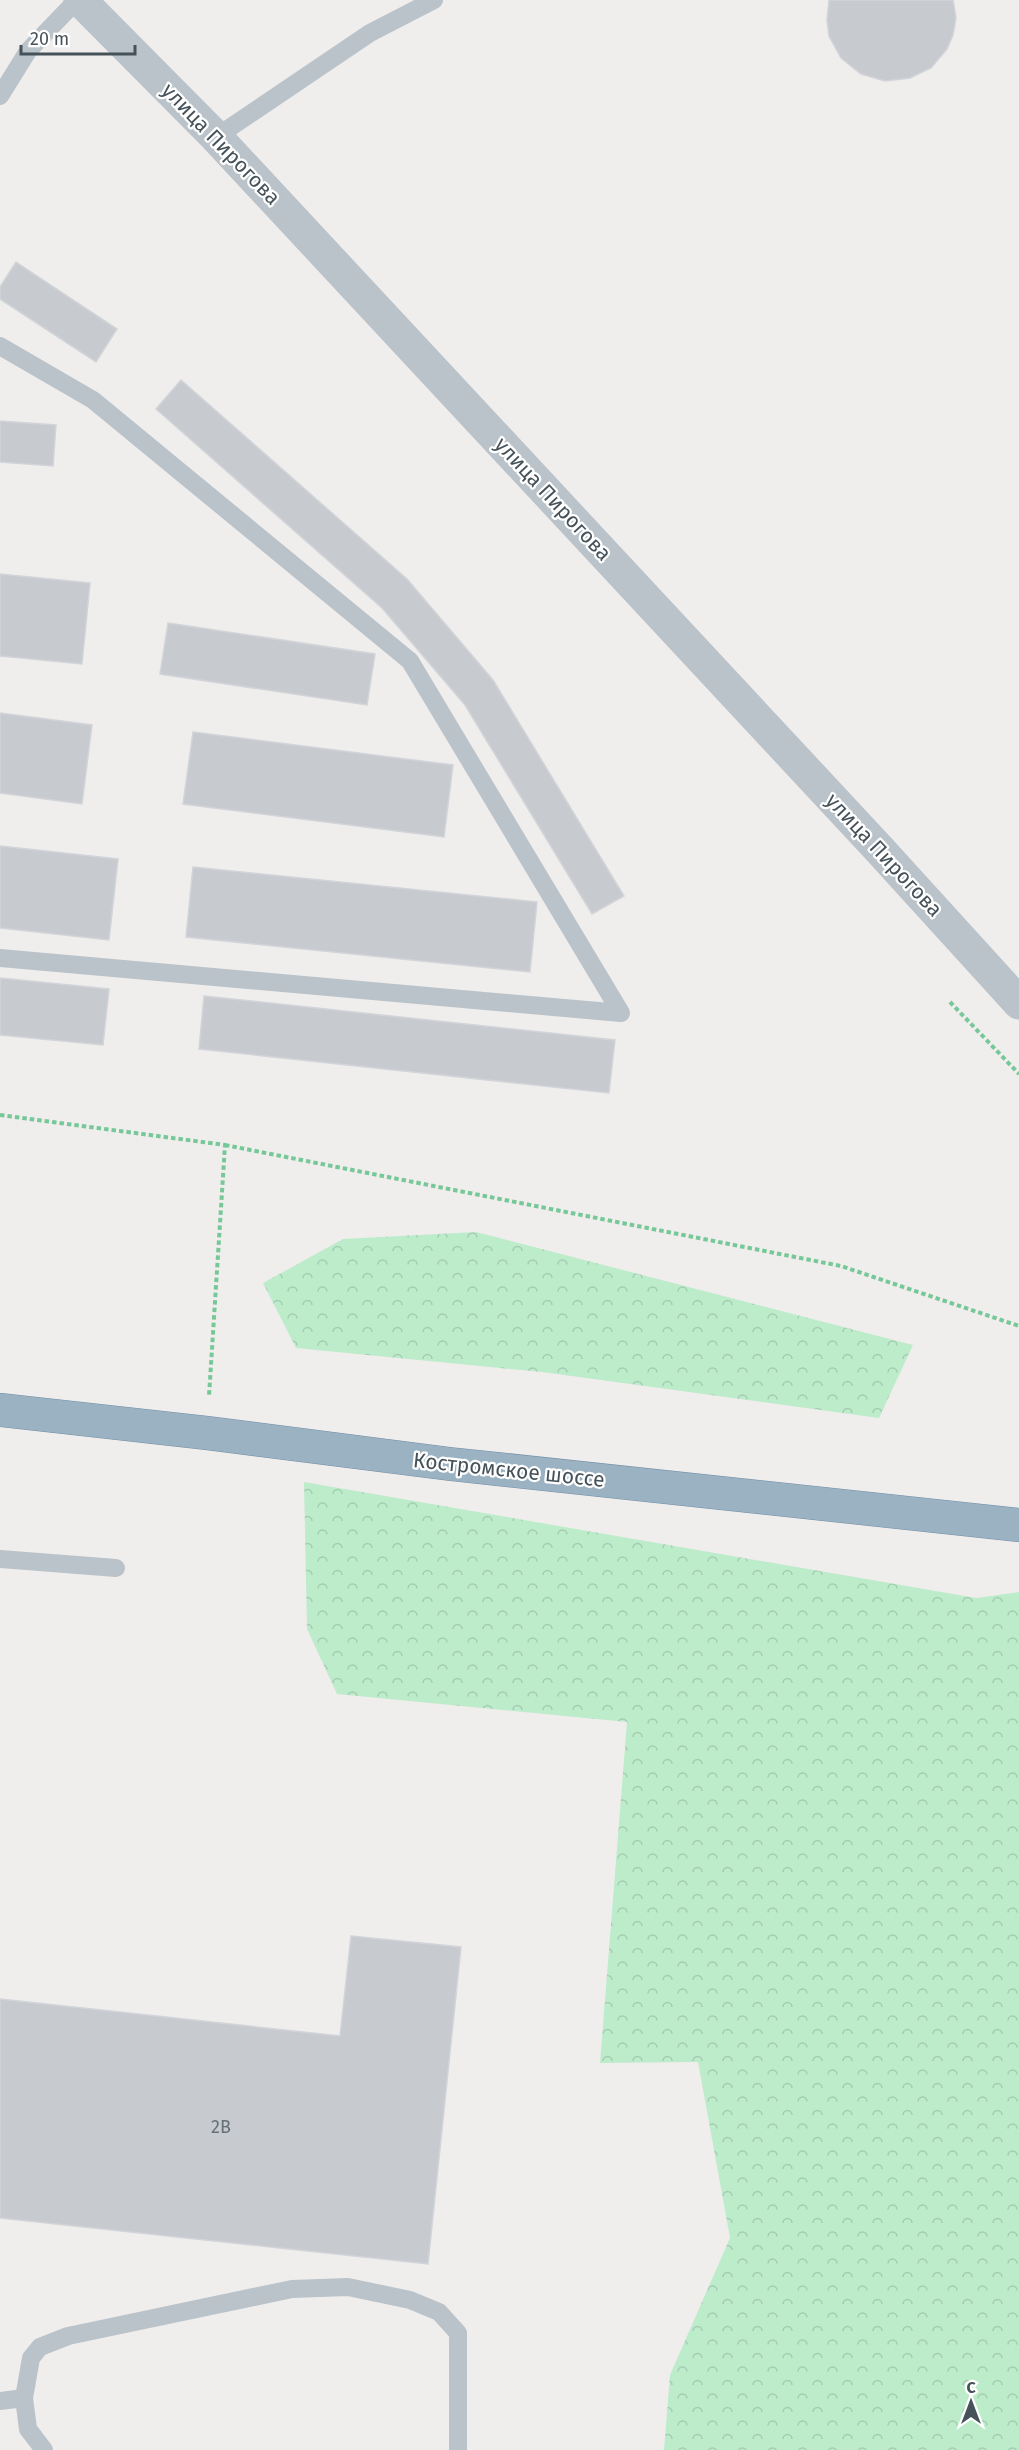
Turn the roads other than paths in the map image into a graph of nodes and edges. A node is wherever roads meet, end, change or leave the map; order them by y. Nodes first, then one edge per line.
1 (79, 0) edge
2 (434, 0) edge
3 (0, 96) edge
4 (216, 136) junction
5 (0, 346) edge
6 (0, 958) edge
7 (1019, 1003) edge
8 (0, 1410) edge
9 (1019, 1525) edge
10 (0, 1559) edge
11 (116, 1568) dead end
12 (24, 2398) junction
13 (0, 2401) edge
14 (44, 2450) edge
15 (458, 2450) edge

1 - 3 lane
1 - 4 street, улица Пирогова
2 - 4 lane
4 - 7 street, улица Пирогова
5 - 6 lane
8 - 9 highway, Костромское шоссе
10 - 11 lane
12 - 13 lane
12 - 14 lane
12 - 15 lane

